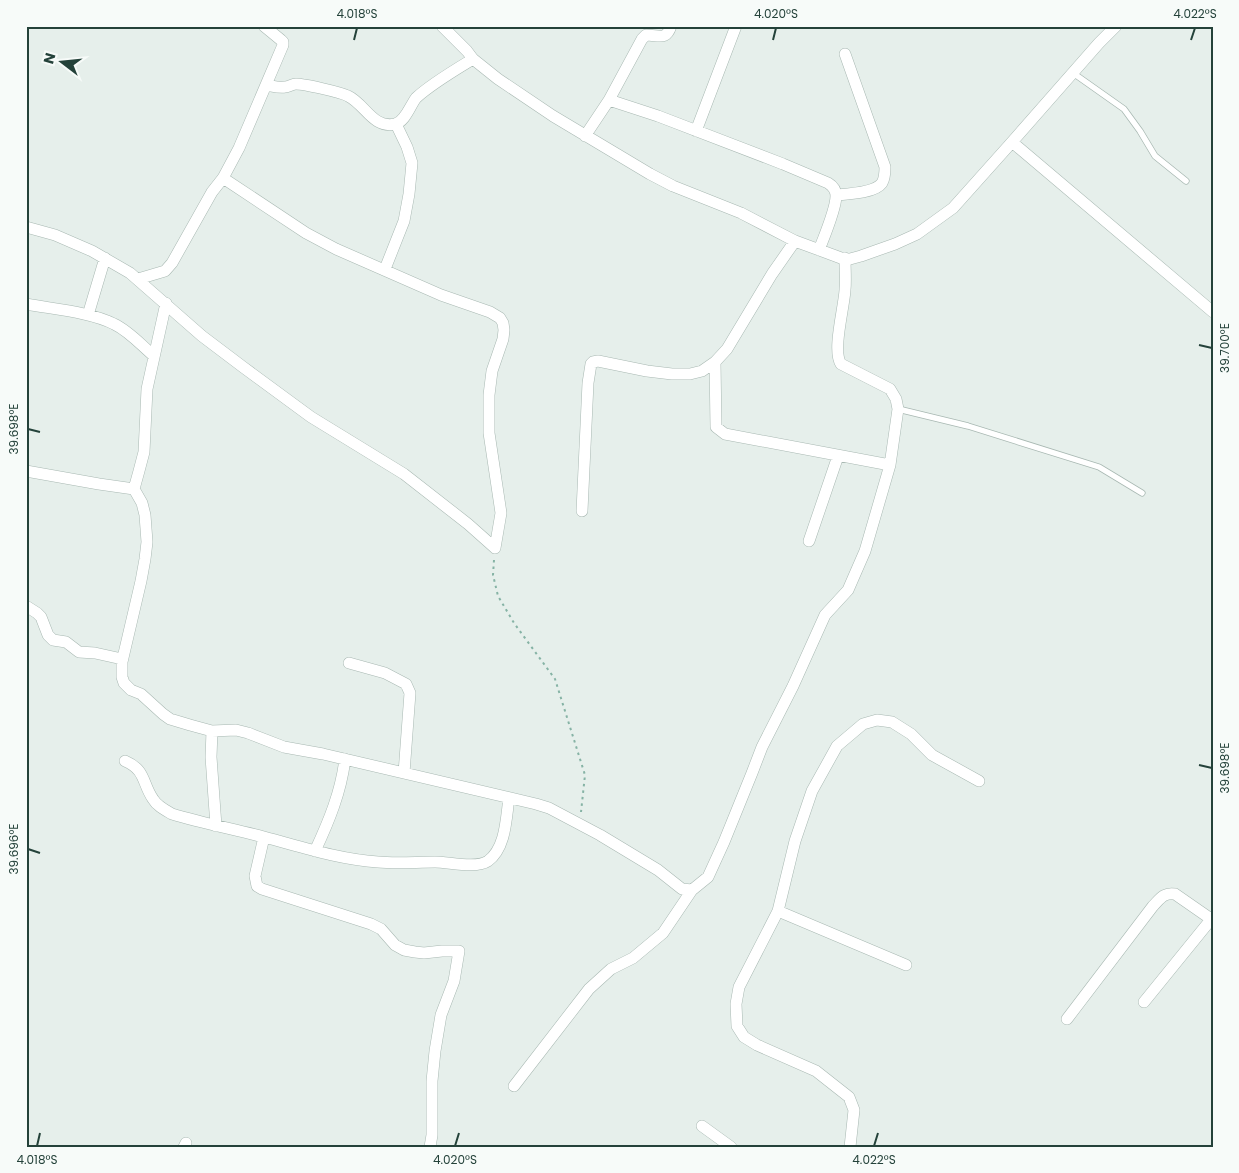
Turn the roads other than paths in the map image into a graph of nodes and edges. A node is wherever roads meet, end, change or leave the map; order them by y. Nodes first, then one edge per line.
1 (264, 26) edge
2 (442, 26) edge
3 (671, 26) edge
4 (736, 26) edge
5 (1116, 26) edge
6 (845, 54) dead end
7 (473, 60) junction
8 (1073, 73) junction
9 (266, 85) junction
10 (609, 100) junction
11 (396, 124) junction
12 (696, 131) junction
13 (585, 136) junction
14 (1012, 142) junction
15 (223, 178) junction
16 (1186, 181) dead end
17 (836, 195) junction
18 (26, 227) edge
19 (795, 242) junction
20 (819, 250) junction
21 (105, 258) junction
22 (845, 258) junction
23 (385, 270) junction
24 (138, 279) junction
25 (26, 304) edge
26 (166, 304) junction
27 (1213, 312) edge
28 (88, 315) junction
29 (154, 356) junction
30 (715, 362) junction
31 (898, 410) junction
32 (838, 456) junction
33 (890, 465) junction
34 (26, 472) edge
35 (134, 489) junction
36 (1142, 493) dead end
37 (582, 512) dead end
38 (809, 541) dead end
39 (26, 606) edge
40 (122, 659) junction
41 (349, 663) dead end
42 (212, 731) junction
43 (345, 759) junction
44 (125, 761) dead end
45 (404, 773) junction
46 (979, 781) dead end
47 (509, 798) junction
48 (216, 826) junction
49 (264, 837) junction
50 (315, 851) junction
51 (692, 890) junction
52 (778, 911) junction
53 (1212, 918) edge
54 (906, 965) dead end
55 (1144, 1002) dead end
56 (1067, 1019) dead end
57 (514, 1086) dead end
58 (702, 1126) dead end
59 (430, 1147) edge
60 (731, 1147) edge
61 (850, 1147) edge

1 - 9 street
2 - 7 street
3 - 10 street
4 - 12 street
5 - 8 street
6 - 17 street
7 - 11 street
7 - 13 street
8 - 14 street
8 - 16 lane
9 - 11 street
9 - 15 street
10 - 12 street
10 - 13 street
11 - 23 street
12 - 17 street
13 - 19 street
14 - 22 street
14 - 27 street
15 - 23 street
15 - 24 street
17 - 20 street
18 - 21 street
19 - 20 street
19 - 30 street
20 - 22 street
21 - 24 street
21 - 28 street
22 - 31 street
23 - 26 street
24 - 26 street
25 - 28 street
26 - 29 street
28 - 29 street
29 - 35 street
30 - 32 street
30 - 37 street
31 - 33 street
31 - 36 lane
32 - 33 street
32 - 38 street
33 - 51 street
34 - 35 street
35 - 40 street
39 - 40 street
40 - 42 street
41 - 45 street
42 - 43 street
42 - 48 street
43 - 45 street
43 - 50 street
44 - 48 street
45 - 47 street
46 - 52 street
47 - 50 street
47 - 51 street
48 - 49 street
49 - 50 street
49 - 59 street
51 - 57 street
52 - 54 street
52 - 61 street
53 - 55 street
53 - 56 street
58 - 60 street

